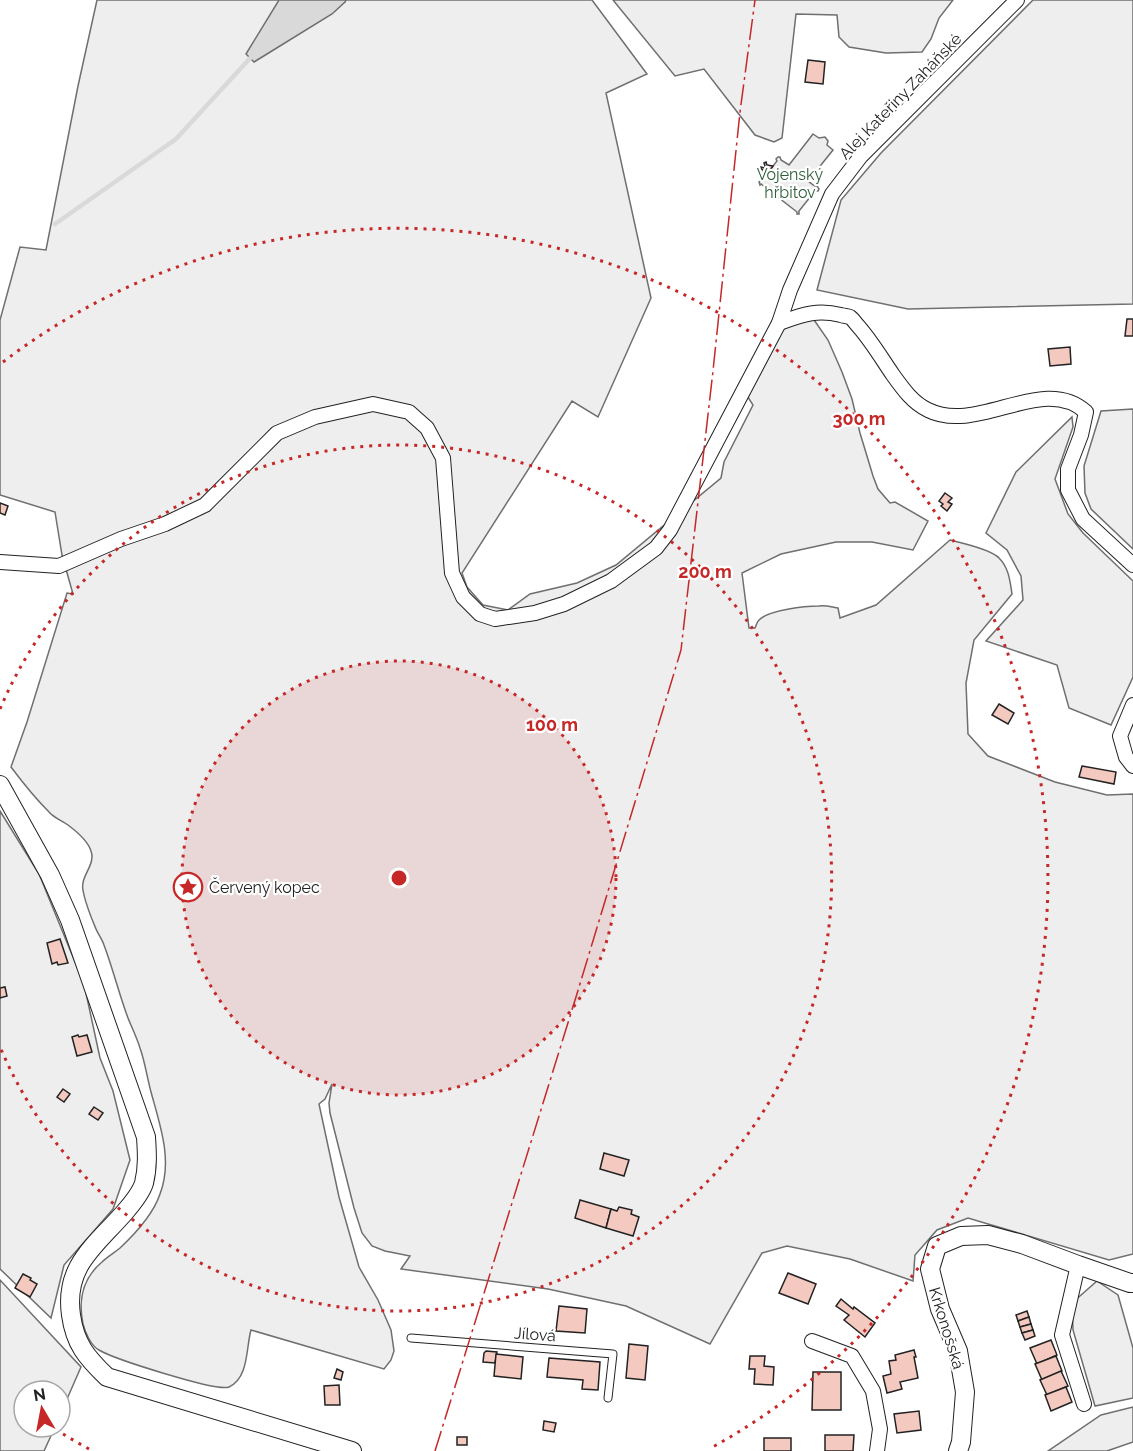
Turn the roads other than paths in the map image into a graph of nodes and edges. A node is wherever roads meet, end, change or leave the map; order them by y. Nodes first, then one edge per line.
1 (1017, 0) edge
2 (779, 323) junction
3 (0, 562) edge
4 (1133, 565) edge
5 (1133, 705) edge
6 (1133, 766) edge
7 (0, 785) edge
8 (1078, 1265) junction
9 (1133, 1283) edge
10 (411, 1338) dead end
11 (812, 1341) dead end
12 (608, 1398) dead end
13 (1084, 1404) dead end
14 (352, 1451) edge
15 (877, 1451) edge
16 (958, 1451) edge

1 - 2 street, Alej Kateřiny Zaháňské
2 - 3 street, Alej Kateřiny Zaháňské
2 - 4 street
5 - 6 street
7 - 14 street
8 - 9 street, Krkonošská
8 - 13 street
8 - 16 street, Krkonošská
10 - 12 lane, Jílová
11 - 15 street

